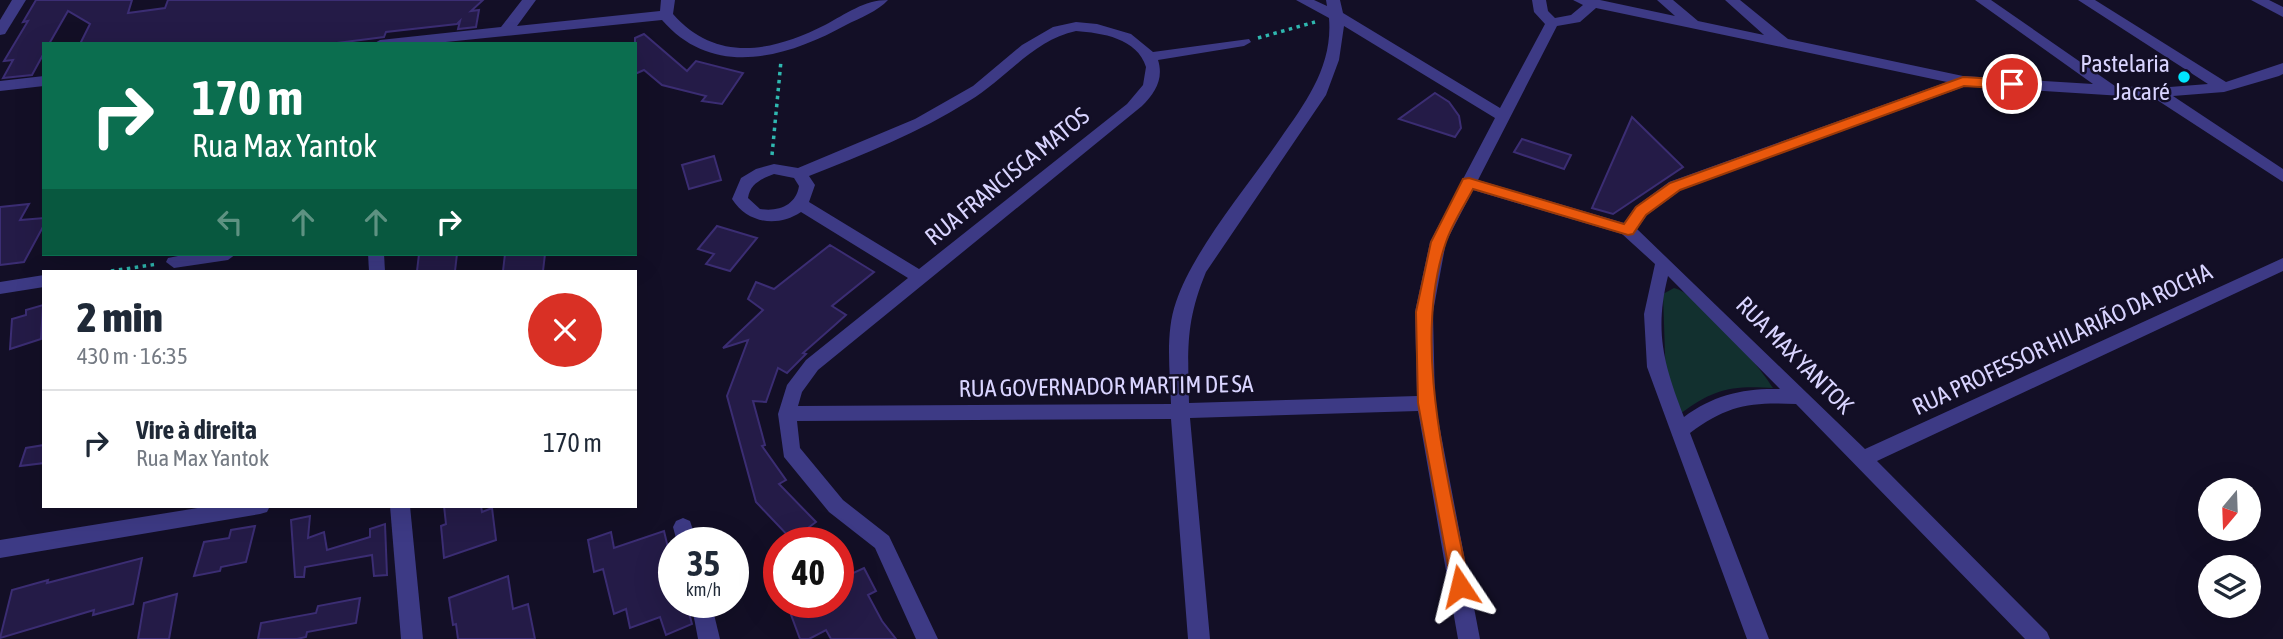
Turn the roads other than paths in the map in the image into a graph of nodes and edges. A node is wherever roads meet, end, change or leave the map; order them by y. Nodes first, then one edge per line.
1 (19, 0) edge
2 (529, 0) edge
3 (881, 0) edge
4 (1303, 0) edge
5 (1539, 0) edge
6 (1664, 0) edge
7 (1732, 0) edge
8 (1982, 0) edge
9 (2085, 0) edge
10 (2258, 0) edge
11 (1586, 2) edge
12 (667, 8) edge
13 (1335, 8) edge
14 (2283, 13) edge
15 (1552, 23) junction
16 (1695, 24) junction
17 (0, 31) edge
18 (506, 31) junction
19 (441, 40) edge
20 (1244, 41) road end
21 (410, 42) edge
22 (1787, 46) junction
23 (1151, 57) junction
24 (2283, 68) edge
25 (1963, 81) junction
26 (42, 82) edge
27 (0, 86) edge
28 (2224, 87) junction
29 (2111, 90) junction
30 (2157, 93) junction
31 (1504, 117) junction
32 (799, 174) junction
33 (2283, 177) edge
34 (1469, 183) junction
35 (800, 204) junction
36 (1628, 230) junction
37 (214, 256) edge
38 (174, 262) road end
39 (1664, 262) junction
40 (2283, 264) edge
41 (919, 277) junction
42 (42, 281) edge
43 (0, 288) edge
44 (1799, 397) junction
45 (1426, 403) junction
46 (1180, 411) junction
47 (787, 414) junction
48 (1680, 430) junction
49 (1863, 459) junction
50 (248, 508) edge
51 (400, 508) edge
52 (0, 549) edge
53 (704, 618) edge
54 (412, 639) edge
55 (709, 639) edge
56 (927, 639) edge
57 (1199, 639) edge
58 (1469, 639) edge
59 (1758, 639) edge
60 (2039, 639) edge

1 - 17 street
2 - 18 street
3 - 12 street
4 - 13 street
5 - 15 street
6 - 16 street
7 - 22 street
8 - 29 street
9 - 28 street
10 - 14 street
11 - 15 street
11 - 16 street
12 - 18 street
13 - 31 street
13 - 46 street
15 - 31 street
16 - 22 street
18 - 19 street
19 - 21 street
20 - 23 street
22 - 25 street
23 - 32 street
23 - 41 street, RUA FRANCISCA MATOS
24 - 28 street
25 - 29 street
25 - 36 street
26 - 27 street
28 - 30 street
29 - 30 street
30 - 33 street
31 - 34 street
32 - 35 street
32 - 35 street
34 - 36 street, RUA MAX YANTOK
34 - 45 street
35 - 41 street
36 - 39 street, RUA MAX YANTOK
37 - 38 street
39 - 44 street, RUA MAX YANTOK
39 - 48 street
40 - 49 street, RUA PROFESSOR HILARIÃO DA ROCHA
41 - 47 street, RUA FRANCISCA MATOS
42 - 43 street
44 - 48 street
44 - 49 street, RUA MAX YANTOK
45 - 46 street, RUA GOVERNADOR MARTIM DE SA
45 - 58 street
46 - 47 street, RUA GOVERNADOR MARTIM DE SA
46 - 57 street
47 - 56 street, RUA FRANCISCA MATOS
48 - 59 street
49 - 60 street, RUA MAX YANTOK
50 - 52 street
51 - 54 street
53 - 55 street

